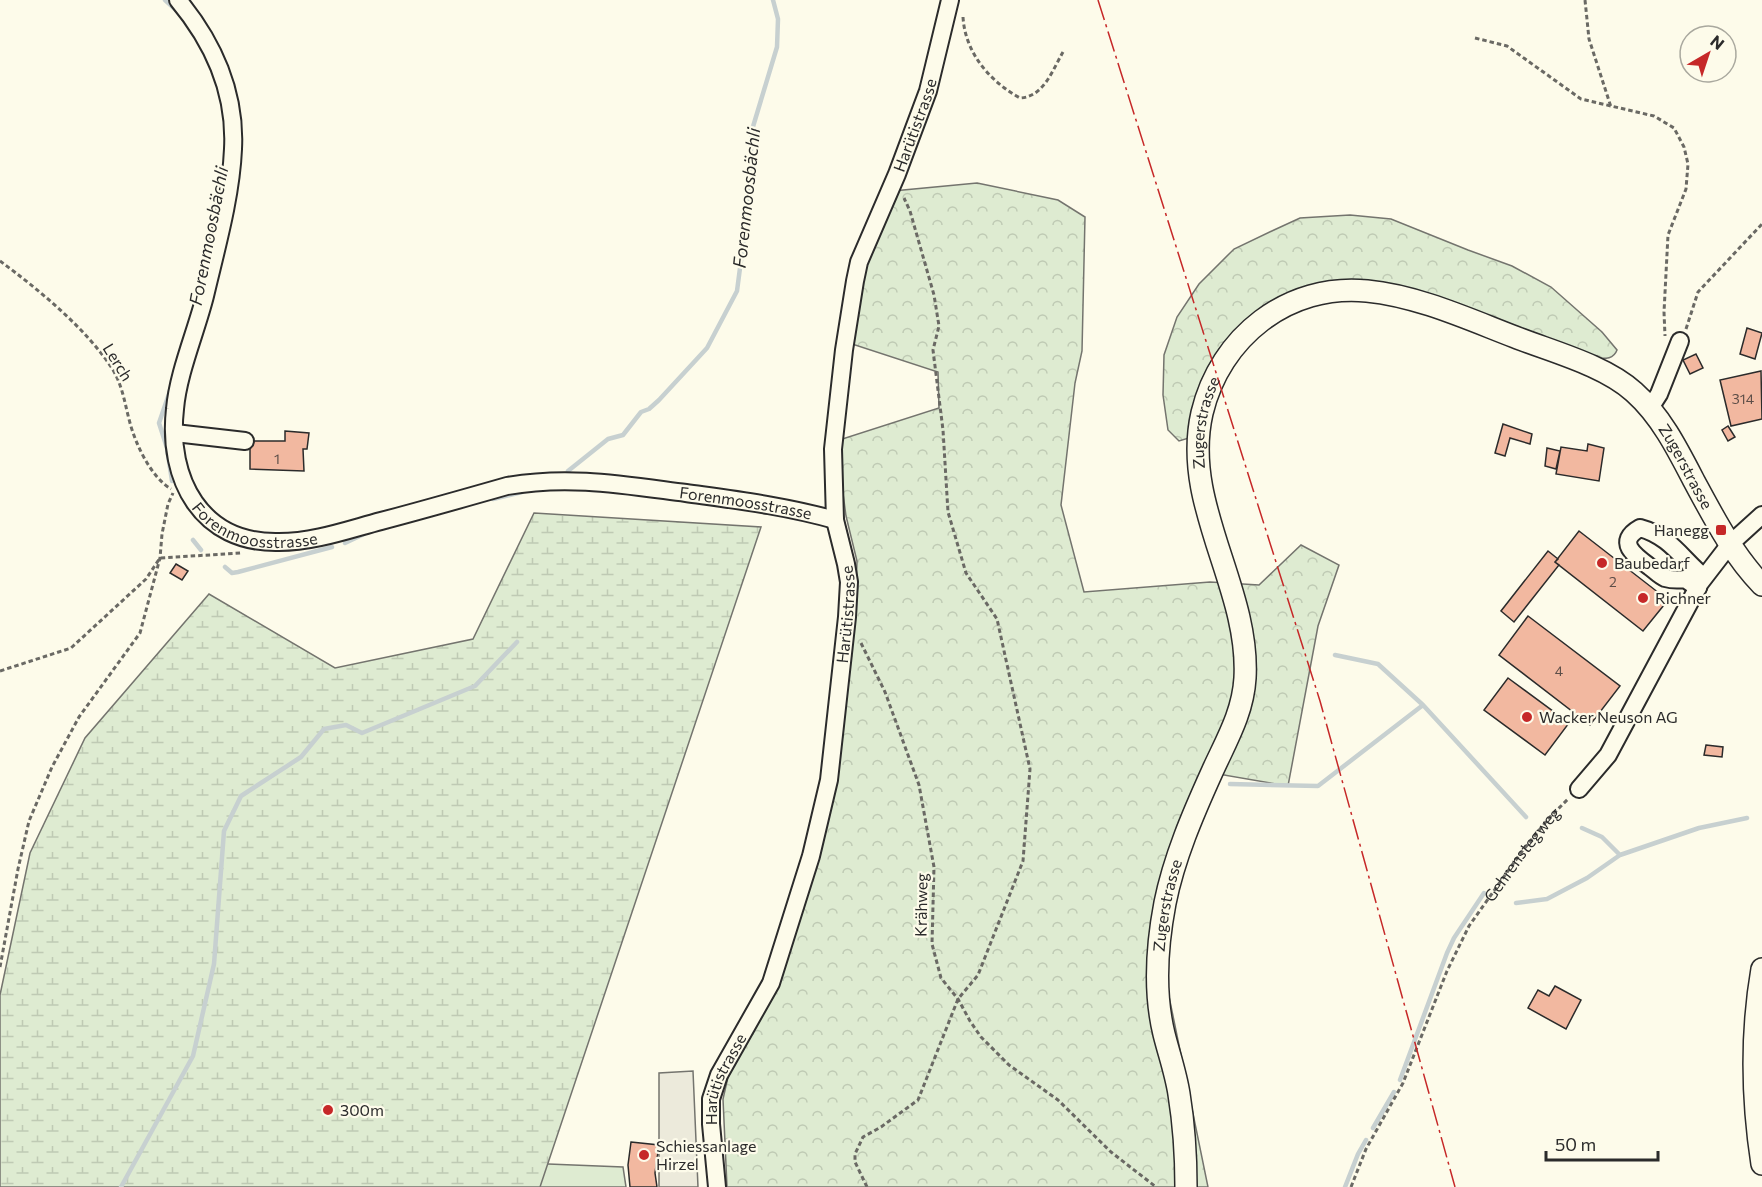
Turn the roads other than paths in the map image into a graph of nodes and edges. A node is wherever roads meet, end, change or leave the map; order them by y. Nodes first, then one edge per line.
1 (178, 0) edge
2 (950, 0) edge
3 (1676, 349) road end
4 (1650, 408) junction
5 (175, 432) junction
6 (245, 441) dead end
7 (1762, 515) edge
8 (835, 520) junction
9 (1730, 544) junction
10 (1762, 585) edge
11 (1579, 789) road end
12 (1762, 969) edge
13 (1758, 1072) edge
14 (1762, 1164) edge
15 (717, 1187) edge
16 (1186, 1187) edge

1 - 5 street, Forenmoosstrasse
2 - 8 street, Harütistrasse
3 - 4 street
4 - 9 main road, Zugerstrasse
4 - 16 main road, Zugerstrasse
5 - 6 street
5 - 8 street, Forenmoosstrasse
7 - 9 street
8 - 15 street, Harütistrasse
9 - 10 main road, Zugerstrasse
9 - 11 street
12 - 13 main road
13 - 14 main road

